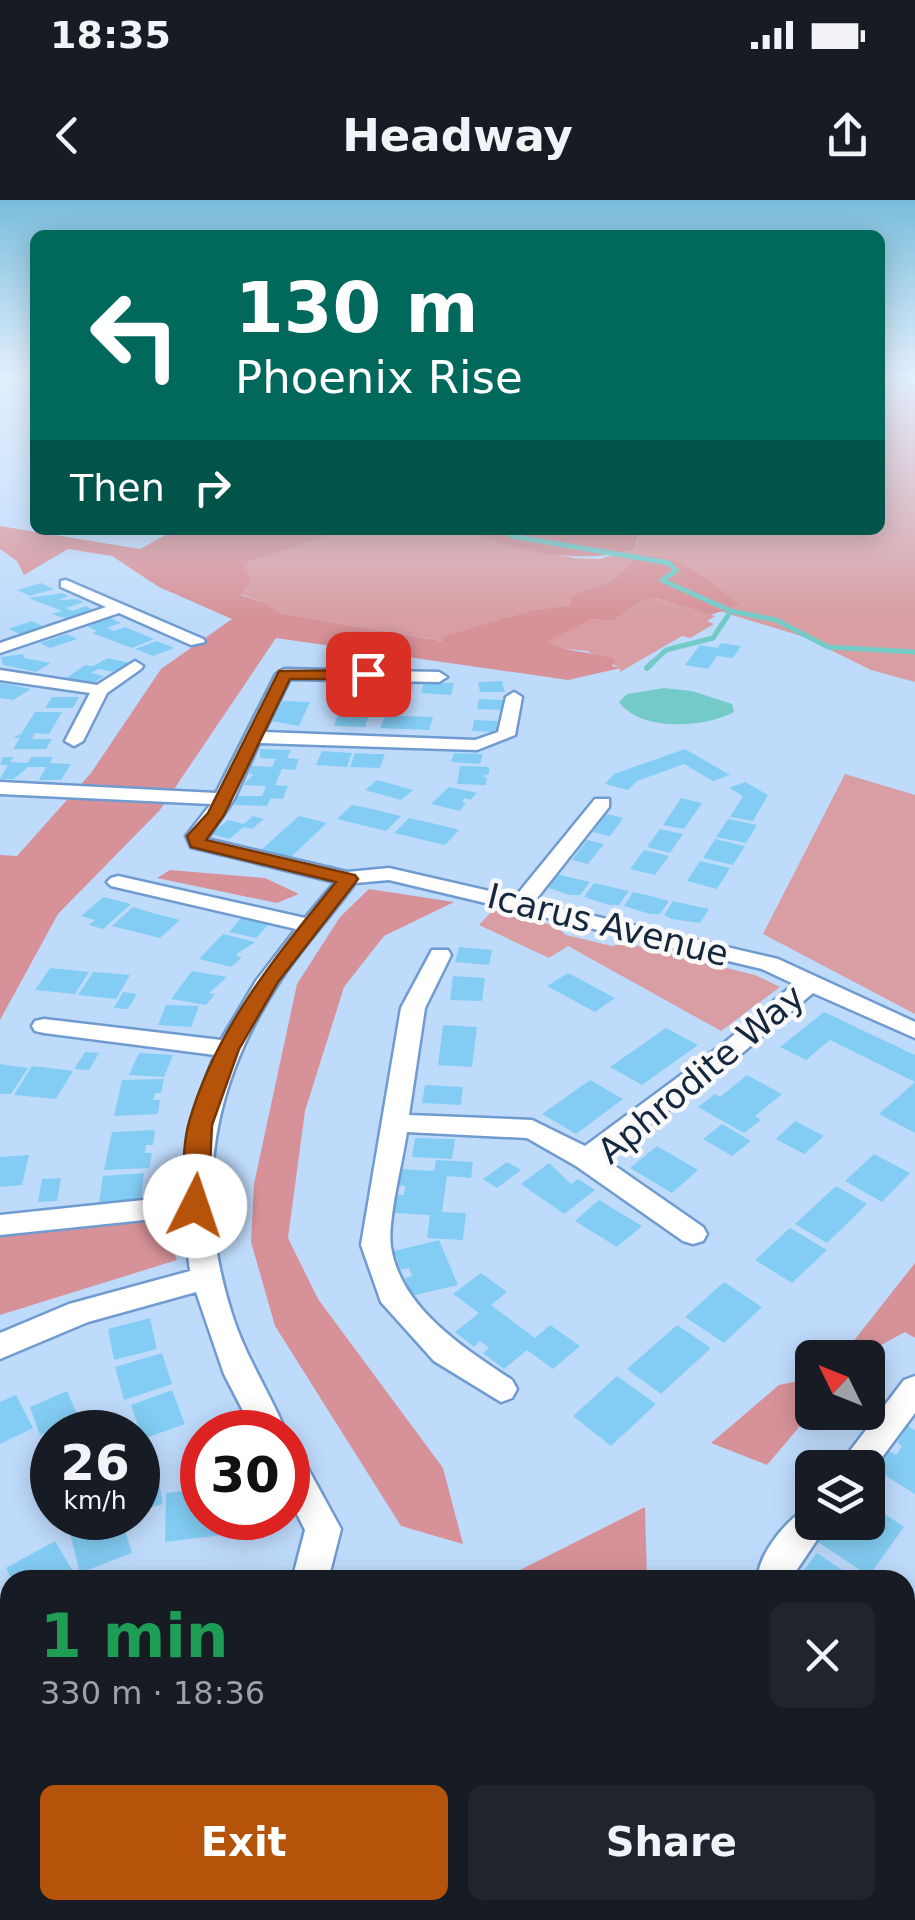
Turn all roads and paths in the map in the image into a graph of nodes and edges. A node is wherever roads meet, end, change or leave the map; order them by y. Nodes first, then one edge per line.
1 (66, 584) dead end
2 (116, 609) junction
3 (197, 642) dead end
4 (0, 648) edge
5 (135, 666) dead end
6 (0, 674) edge
7 (439, 677) dead end
8 (100, 690) junction
9 (514, 697) dead end
10 (254, 737) junction
11 (74, 741) dead end
12 (0, 788) edge
13 (224, 799) junction
14 (602, 802) dead end
15 (348, 879) junction
16 (118, 882) dead end
17 (521, 904) junction
18 (313, 926) junction
19 (440, 956) dead end
20 (812, 982) junction
21 (44, 1026) dead end
22 (915, 1030) edge
23 (228, 1049) junction
24 (397, 1124) junction
25 (586, 1160) junction
26 (195, 1206) junction
27 (0, 1225) edge
28 (693, 1234) dead end
29 (204, 1278) junction
30 (0, 1346) edge
31 (501, 1389) dead end
32 (915, 1390) edge
33 (258, 1410) edge
34 (868, 1450) edge
35 (310, 1505) edge
36 (798, 1540) edge
37 (313, 1570) edge
38 (775, 1570) edge

1 - 2 street
2 - 3 street
2 - 4 street
5 - 8 street
6 - 8 street
7 - 10 street
8 - 11 street
9 - 10 street
10 - 13 street
12 - 13 street
13 - 15 street, Icarus Avenue
14 - 17 street
15 - 17 street, Icarus Avenue
15 - 18 street
16 - 18 street
17 - 20 street, Icarus Avenue
18 - 23 street
19 - 24 street
20 - 22 street, Icarus Avenue
20 - 25 street, Aphrodite Way
21 - 23 street
23 - 26 street
24 - 25 street
24 - 31 street
25 - 28 street, Aphrodite Way
26 - 27 street
26 - 29 street
29 - 30 street
29 - 33 street
32 - 34 street
35 - 37 street
36 - 38 street

